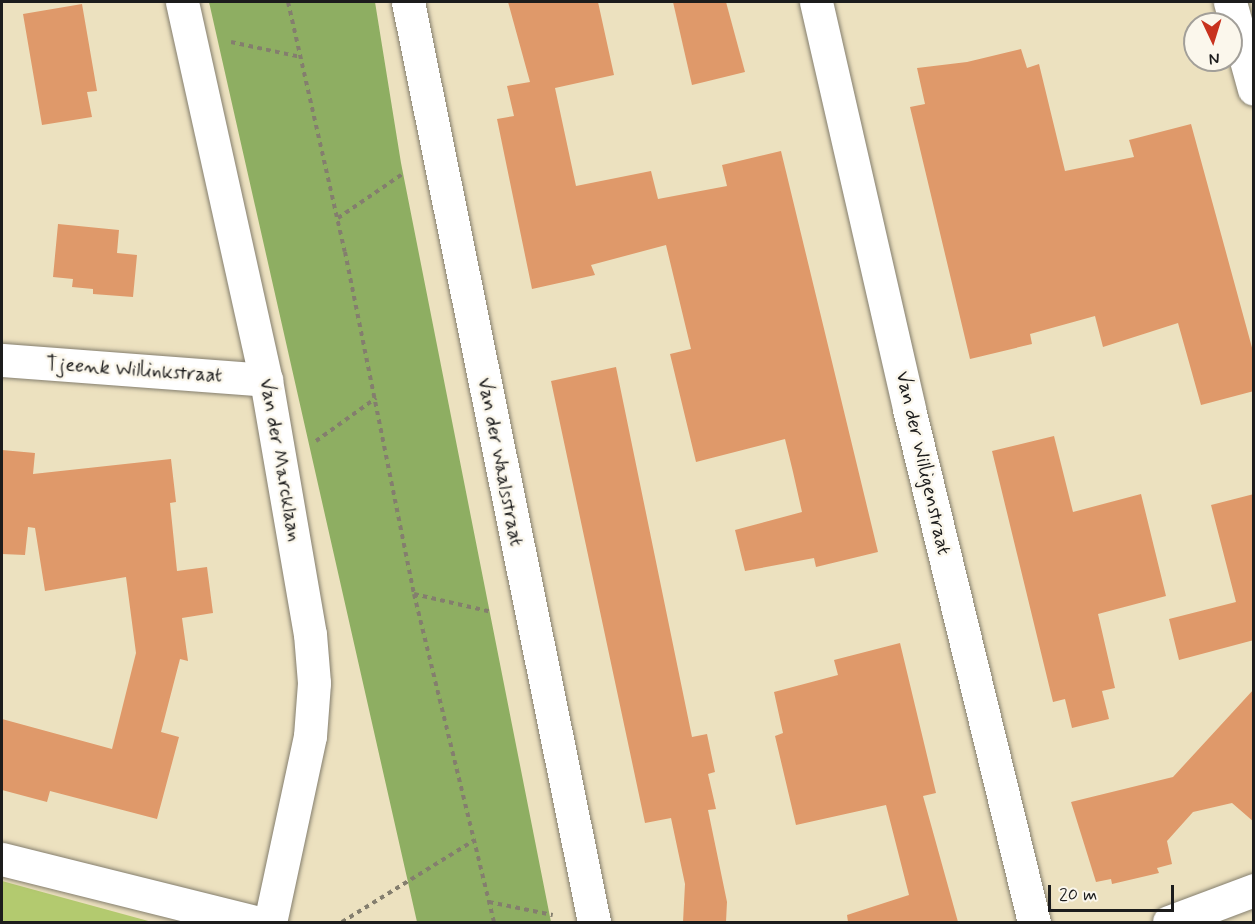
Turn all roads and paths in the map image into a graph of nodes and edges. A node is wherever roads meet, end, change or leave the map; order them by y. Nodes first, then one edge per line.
1 (182, 2) edge
2 (288, 2) edge
3 (408, 2) edge
4 (816, 2) edge
5 (1230, 2) edge
6 (188, 33) junction
7 (301, 57) junction
8 (1254, 89) edge
9 (438, 150) junction
10 (338, 218) junction
11 (2, 360) edge
12 (266, 380) junction
13 (376, 398) junction
14 (281, 467) junction
15 (414, 594) junction
16 (503, 615) dead end
17 (476, 840) junction
18 (2, 859) edge
19 (1254, 890) edge
20 (489, 902) junction
21 (557, 916) dead end
22 (255, 922) edge
23 (270, 922) edge
24 (342, 922) edge
25 (494, 922) edge
26 (594, 922) edge
27 (1034, 922) edge
28 (1168, 922) edge

1 - 6 street, Van der Marcklaan
2 - 7 path
3 - 9 street, Van der Waalsstraat
4 - 27 street, Van der Willigenstraat
5 - 8 street
6 - 7 path
6 - 12 street, Van der Marcklaan
7 - 10 path
9 - 10 path
9 - 26 street, Van der Waalsstraat
10 - 13 path
11 - 12 street, Tjeenk Willinkstraat
12 - 14 street, Van der Marcklaan
13 - 14 path
13 - 15 path
14 - 23 street, Van der Marcklaan
15 - 16 path
15 - 17 path
17 - 20 path
17 - 24 path
18 - 22 street
19 - 28 street
20 - 21 path
20 - 25 path

